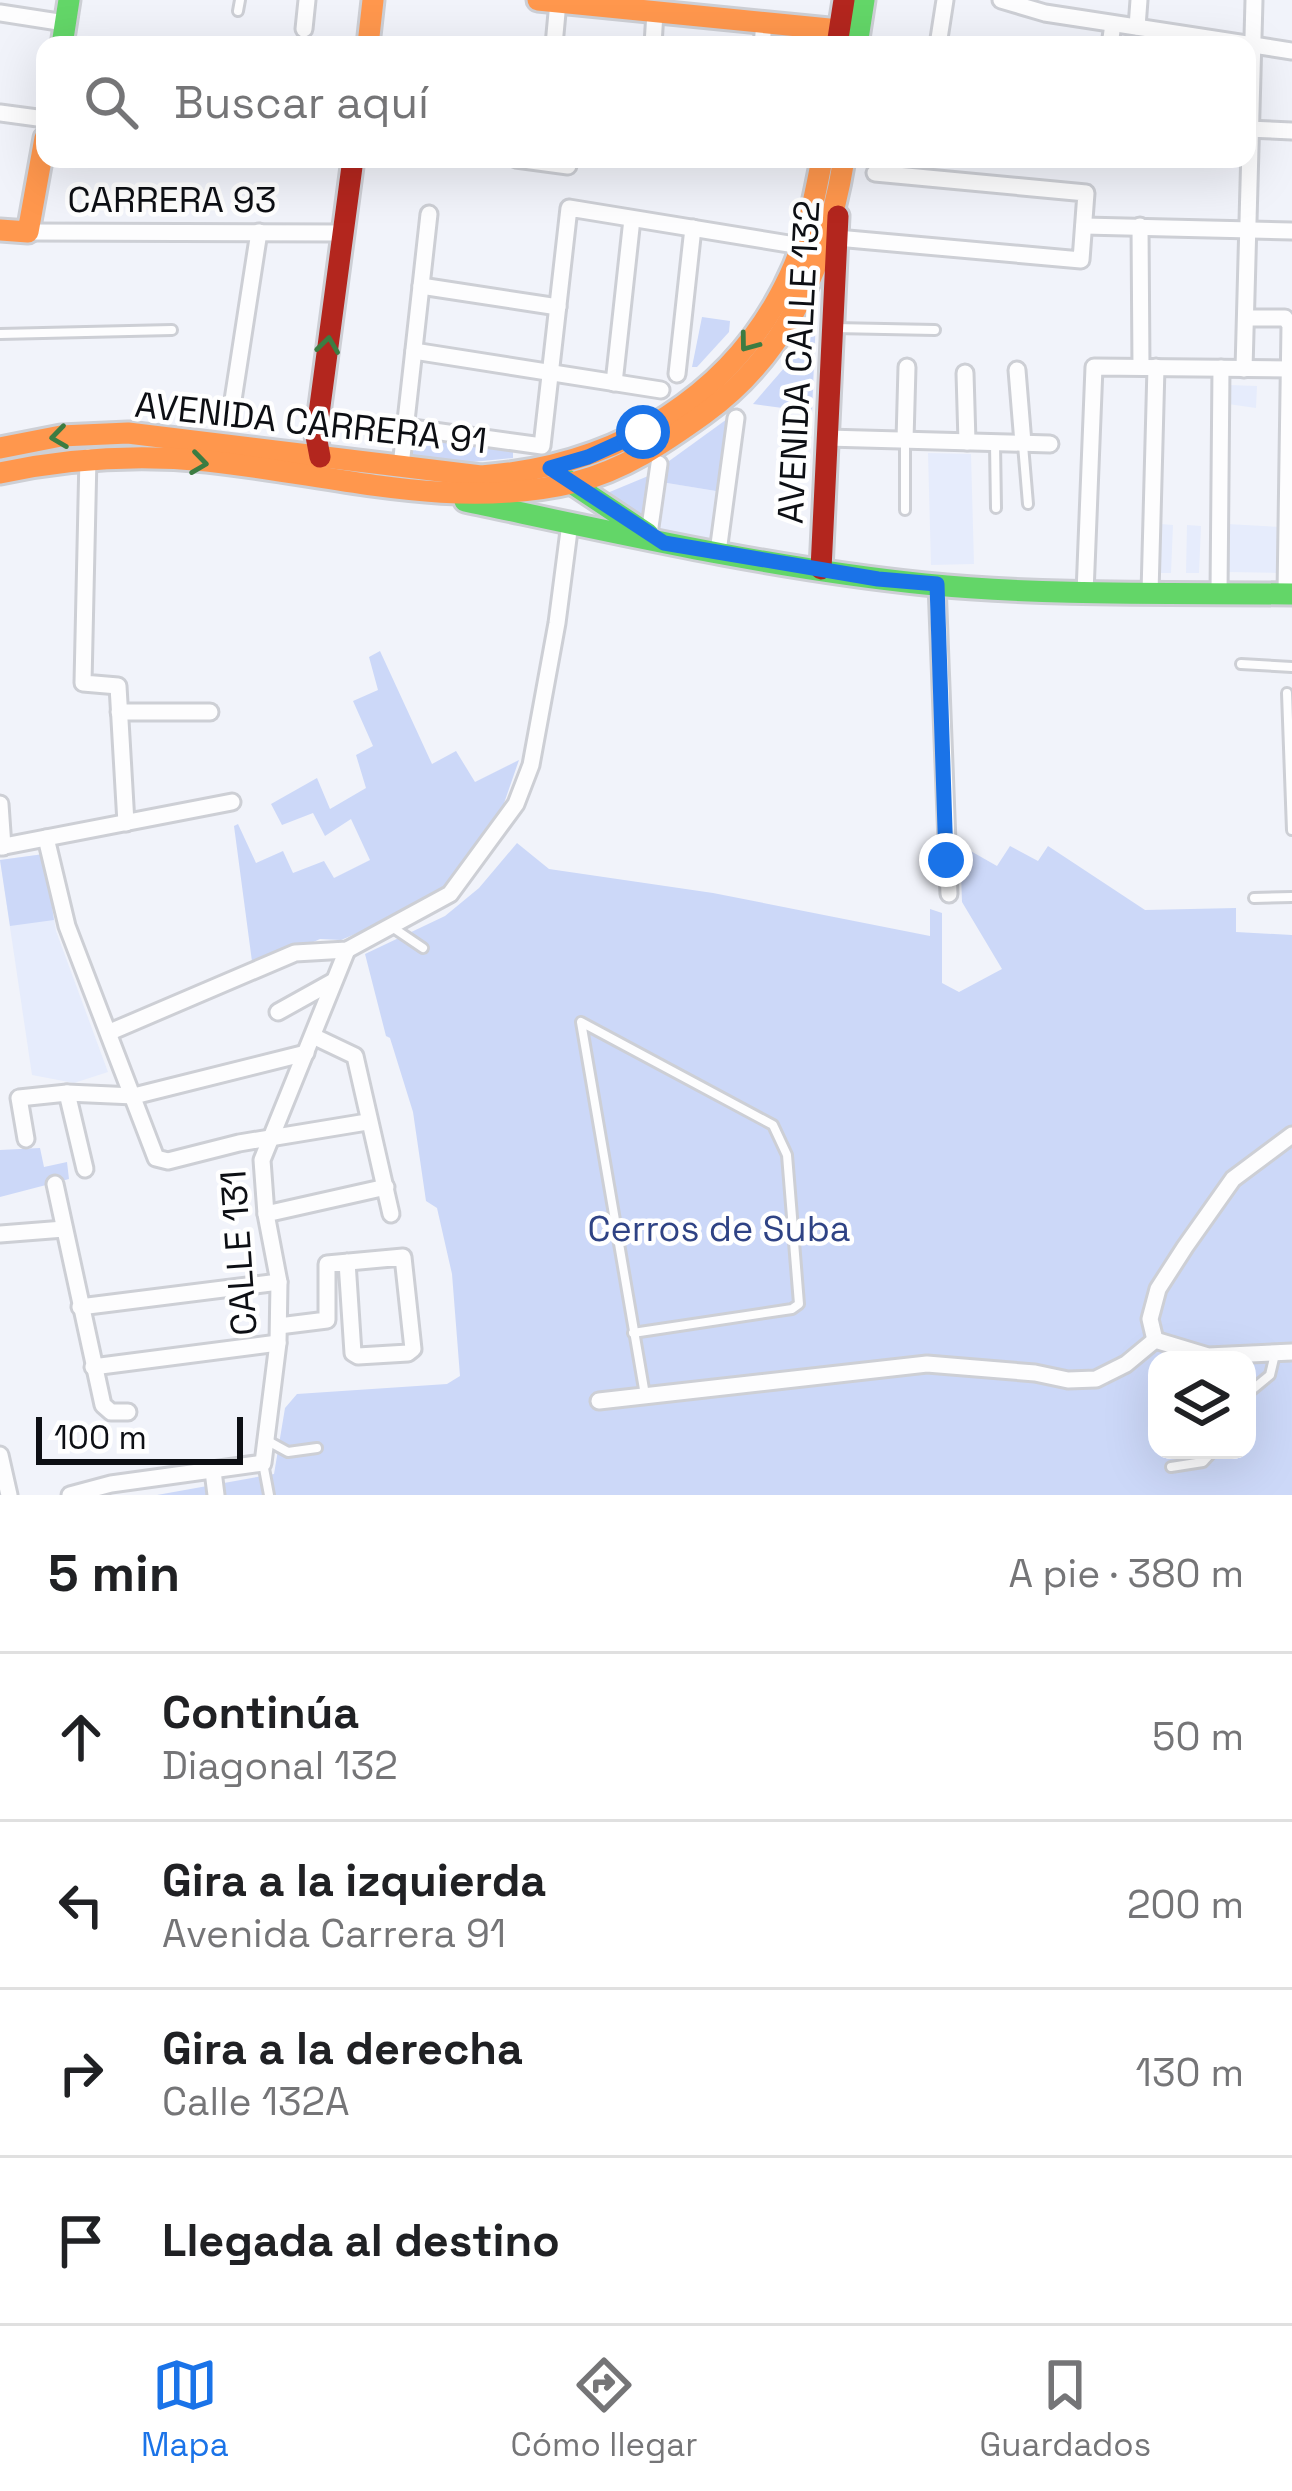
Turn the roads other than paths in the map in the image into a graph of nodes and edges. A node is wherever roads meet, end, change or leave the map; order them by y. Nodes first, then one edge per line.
1 (69, 0) edge
2 (240, 0) edge
3 (307, 0) edge
4 (374, 0) edge
5 (844, 0) edge
6 (864, 0) edge
7 (945, 0) edge
8 (1001, 0) edge
9 (1139, 0) edge
10 (1254, 0) edge
11 (548, 1) edge
12 (238, 11) dead end
13 (655, 12) junction
14 (0, 13) edge
15 (1113, 24) junction
16 (1137, 27) junction
17 (304, 28) dead end
18 (763, 34) edge
19 (60, 36) edge
20 (68, 36) edge
21 (369, 36) edge
22 (553, 36) edge
23 (654, 36) edge
24 (844, 36) edge
25 (846, 36) edge
26 (939, 36) edge
27 (1111, 36) edge
28 (1194, 36) edge
29 (1252, 36) edge
30 (1256, 46) edge
31 (1292, 51) edge
32 (0, 112) edge
33 (36, 118) edge
34 (1256, 129) edge
35 (1292, 131) edge
36 (40, 168) edge
37 (352, 168) edge
38 (820, 168) edge
39 (843, 168) edge
40 (1249, 168) edge
41 (875, 173) dead end
42 (839, 197) junction
43 (429, 214) dead end
44 (632, 218) junction
45 (1084, 226) junction
46 (1140, 226) junction
47 (693, 228) junction
48 (1250, 229) junction
49 (0, 230) edge
50 (1292, 231) edge
51 (28, 232) junction
52 (259, 232) junction
53 (343, 233) junction
54 (837, 238) junction
55 (801, 246) junction
56 (421, 286) junction
57 (558, 307) junction
58 (1246, 317) junction
59 (833, 328) junction
60 (935, 330) dead end
61 (172, 331) dead end
62 (0, 334) edge
63 (414, 351) junction
64 (907, 367) dead end
65 (1149, 367) junction
66 (1221, 368) junction
67 (1244, 369) junction
68 (1289, 369) edge
69 (1017, 370) dead end
70 (550, 373) junction
71 (965, 373) dead end
72 (677, 374) dead end
73 (614, 383) junction
74 (661, 390) dead end
75 (231, 413) dead end
76 (736, 418) dead end
77 (405, 427) junction
78 (827, 438) junction
79 (905, 440) junction
80 (967, 442) junction
81 (995, 442) junction
82 (1023, 443) junction
83 (1050, 444) dead end
84 (0, 448) edge
85 (320, 457) junction
86 (88, 458) junction
87 (659, 464) dead end
88 (400, 466) junction
89 (550, 468) junction
90 (0, 472) edge
91 (573, 484) junction
92 (441, 495) junction
93 (1028, 504) dead end
94 (996, 508) dead end
95 (905, 510) dead end
96 (570, 523) junction
97 (657, 538) junction
98 (718, 551) junction
99 (820, 569) junction
100 (937, 584) junction
101 (1085, 593) junction
102 (1150, 593) junction
103 (1220, 593) junction
104 (1289, 594) edge
105 (1241, 664) dead end
106 (1292, 667) edge
107 (1287, 693) dead end
108 (119, 712) junction
109 (210, 712) dead end
110 (232, 802) dead end
111 (0, 804) edge
112 (126, 823) junction
113 (1292, 830) edge
114 (46, 838) junction
115 (2, 847) edge
116 (948, 888) dead end
117 (1292, 897) edge
118 (1254, 898) dead end
119 (391, 926) junction
120 (423, 948) dead end
121 (346, 950) junction
122 (332, 982) junction
123 (278, 1012) dead end
124 (110, 1032) junction
125 (313, 1036) junction
126 (306, 1053) junction
127 (67, 1093) junction
128 (134, 1096) junction
129 (367, 1122) junction
130 (1292, 1135) edge
131 (26, 1139) dead end
132 (266, 1142) junction
133 (85, 1169) dead end
134 (55, 1184) dead end
135 (386, 1187) junction
136 (266, 1214) junction
137 (391, 1214) dead end
138 (64, 1229) junction
139 (0, 1234) edge
140 (347, 1262) junction
141 (279, 1282) junction
142 (80, 1307) junction
143 (632, 1333) junction
144 (279, 1334) junction
145 (1155, 1340) junction
146 (1284, 1352) edge
147 (93, 1367) junction
148 (1256, 1387) edge
149 (645, 1395) junction
150 (599, 1401) dead end
151 (128, 1412) dead end
152 (266, 1439) junction
153 (317, 1448) dead end
154 (1206, 1459) edge
155 (263, 1463) junction
156 (1, 1464) edge
157 (1172, 1467) dead end
158 (213, 1471) junction
159 (151, 1487) edge
160 (9, 1495) edge
161 (70, 1495) edge
162 (217, 1495) edge
163 (269, 1495) edge

1 - 20 main road
2 - 12 lane
3 - 17 street
4 - 21 main road
5 - 24 main road
6 - 25 main road
7 - 26 street
8 - 15 street
9 - 16 street
10 - 29 street
11 - 13 main road
11 - 22 street
13 - 18 main road
13 - 23 street
14 - 19 street
15 - 16 street
15 - 27 street
16 - 28 street
30 - 31 street
32 - 33 street
34 - 35 street
36 - 51 main road
37 - 53 main road
38 - 55 main road
39 - 42 main road, AVENIDA CALLE 132
40 - 48 street
41 - 45 street
42 - 54 main road, AVENIDA CALLE 132
42 - 91 main road
43 - 56 street
44 - 47 street
44 - 57 street
44 - 73 street
45 - 46 street
45 - 54 street
46 - 48 street
46 - 65 street
47 - 55 street
47 - 72 street
48 - 50 street
48 - 58 street
49 - 51 main road, CARRERA 93
51 - 52 street, CARRERA 93
52 - 53 street, CARRERA 93
52 - 75 street
85 -> 53 main road
54 - 59 main road, AVENIDA CALLE 132
55 -> 89 main road
56 - 57 street
56 - 63 street
57 - 70 street
58 - 67 street
58 - 68 street
59 - 60 lane
59 - 78 main road, AVENIDA CALLE 132
61 - 62 lane
63 - 70 street
63 - 77 street
64 - 79 street
65 - 66 street
65 - 101 street
65 - 102 street
66 - 67 street
66 - 103 street
67 - 68 street
68 - 104 street
69 - 82 street
70 - 73 street
70 - 77 street
71 - 80 street
73 - 74 street
76 - 98 street
77 - 88 street
78 - 79 street
78 - 99 main road, AVENIDA CALLE 132
79 - 80 street
79 - 95 lane
80 - 81 street
81 - 82 street
81 - 94 lane
82 - 83 street
82 - 93 lane
85 -> 84 main road, AVENIDA CARRERA 91
85 - 88 main road, AVENIDA CARRERA 91
86 - 90 main road, AVENIDA CARRERA 91
86 -> 92 main road, AVENIDA CARRERA 91
86 - 108 street
87 - 97 street
88 - 89 main road, AVENIDA CARRERA 91
89 - 91 main road, AVENIDA CARRERA 91
91 - 92 main road
91 - 97 main road, AVENIDA CARRERA 91
92 - 96 main road, AVENIDA CARRERA 91
96 - 97 main road, AVENIDA CARRERA 91
96 - 119 street
97 - 98 main road, AVENIDA CARRERA 91
98 - 99 main road, AVENIDA CARRERA 91
99 - 100 main road, AVENIDA CARRERA 91
100 - 101 main road, AVENIDA CARRERA 91
100 - 116 street
101 - 102 main road, AVENIDA CARRERA 91
102 - 103 main road, AVENIDA CARRERA 91
103 - 104 main road, AVENIDA CARRERA 91
105 - 106 lane
107 - 113 lane
108 - 109 street
108 - 112 street
110 - 112 street
111 - 115 street
112 - 114 street
114 - 115 street
114 - 124 street
117 - 118 lane
119 - 120 lane
119 - 121 street
121 - 122 street, CALLE 131
121 - 124 street
122 - 123 street
122 - 125 street, CALLE 131
124 - 128 street
125 - 126 street, CALLE 131
125 - 129 street
126 - 128 street
126 - 132 street, CALLE 131
127 - 128 street
127 - 131 street
127 - 133 street
128 - 132 street
129 - 132 street
129 - 135 street
130 - 145 street
132 - 136 street, CALLE 131
134 - 138 street
135 - 136 street
135 - 137 street
136 - 141 street, CALLE 131
138 - 139 street
138 - 142 street
140 - 140 street
140 - 144 street
141 - 142 street
141 - 144 street, CALLE 131
142 - 147 street
143 - 143 lane
143 - 149 lane
144 - 147 street
144 - 152 street, CALLE 131
145 - 146 street
145 - 149 street
146 - 148 lane
147 - 151 street
149 - 150 street
152 - 153 lane
152 - 155 street, CALLE 131
154 - 157 lane
155 - 158 street
155 - 163 lane, CALLE 131
156 - 160 street
158 - 159 street
158 - 162 street
159 - 161 street

